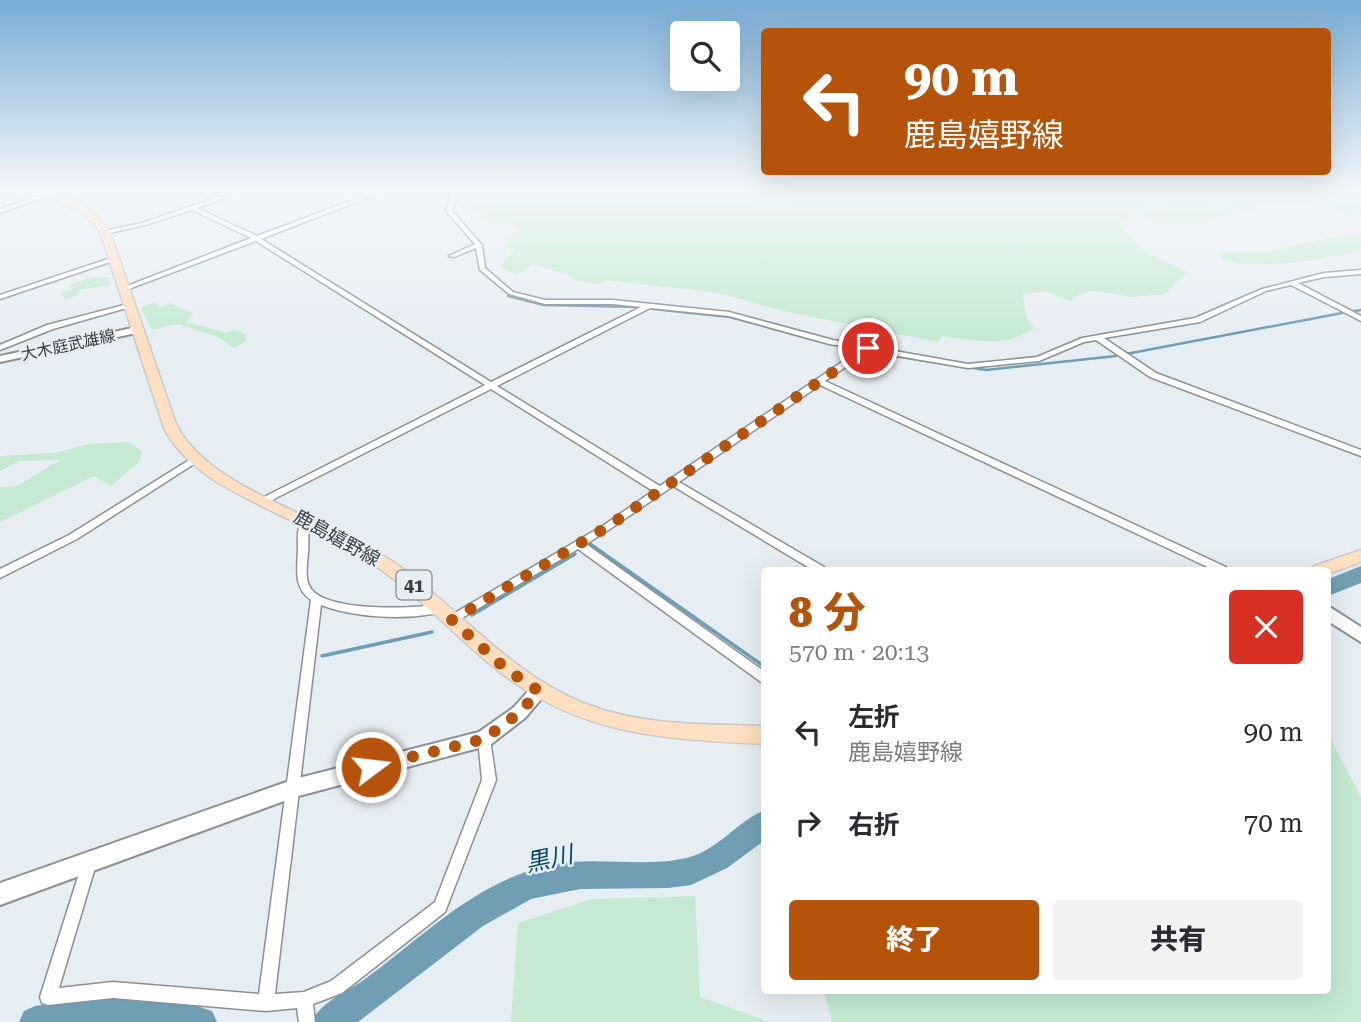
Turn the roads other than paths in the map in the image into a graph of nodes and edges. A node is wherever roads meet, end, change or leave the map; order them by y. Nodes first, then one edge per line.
1 (107, 238) edge
2 (260, 238) edge
3 (473, 238) edge
4 (257, 239) junction
5 (479, 245) junction
6 (452, 256) dead end
7 (114, 259) junction
8 (1361, 272) edge
9 (1292, 283) junction
10 (124, 289) junction
11 (0, 297) edge
12 (128, 306) junction
13 (649, 306) junction
14 (1361, 319) edge
15 (137, 330) junction
16 (1097, 337) junction
17 (0, 348) edge
18 (868, 348) junction
19 (0, 359) edge
20 (820, 382) junction
21 (491, 386) junction
22 (1361, 453) edge
23 (194, 460) junction
24 (673, 482) junction
25 (660, 491) junction
26 (265, 500) junction
27 (306, 520) junction
28 (578, 544) junction
29 (1361, 556) edge
30 (815, 567) edge
31 (1216, 567) edge
32 (1329, 567) edge
33 (0, 574) edge
34 (316, 600) junction
35 (447, 614) junction
36 (1331, 614) edge
37 (1361, 636) edge
38 (761, 676) edge
39 (539, 691) junction
40 (761, 735) edge
41 (484, 739) junction
42 (295, 788) junction
43 (90, 860) junction
44 (0, 894) edge
45 (266, 1003) junction
46 (306, 1010) edge

1 - 7 main road, 鹿島嬉野線 / 41
2 - 4 street
3 - 5 street
4 - 10 street
4 - 21 street
5 - 6 street
5 - 13 street
7 - 10 main road, 鹿島嬉野線 / 41
7 - 11 street
8 - 9 street
9 - 14 street
9 - 16 street
10 - 12 main road, 鹿島嬉野線 / 41
12 - 15 main road, 鹿島嬉野線 / 41
12 - 17 street
13 - 18 street
13 - 21 street
15 - 19 street, 大木庭武雄線
15 - 23 main road, 鹿島嬉野線 / 41
16 - 18 street
16 - 22 street
18 - 20 street
20 - 24 street
20 - 31 street
21 - 25 street
21 - 26 street
23 - 26 main road, 鹿島嬉野線 / 41
23 - 33 street
24 - 25 street
24 - 30 street
25 - 28 street
26 - 27 main road, 鹿島嬉野線 / 41
27 - 34 street
27 - 35 main road, 鹿島嬉野線 / 41
28 - 35 street
28 - 38 street
29 - 32 main road
34 - 35 street
34 - 42 street
35 - 39 main road, 鹿島嬉野線 / 41
36 - 37 street
39 - 40 main road, 鹿島嬉野線 / 41
39 - 41 street
41 - 42 street
41 - 46 street
42 - 43 street
42 - 45 street
43 - 44 street
43 - 45 street
45 - 46 street

